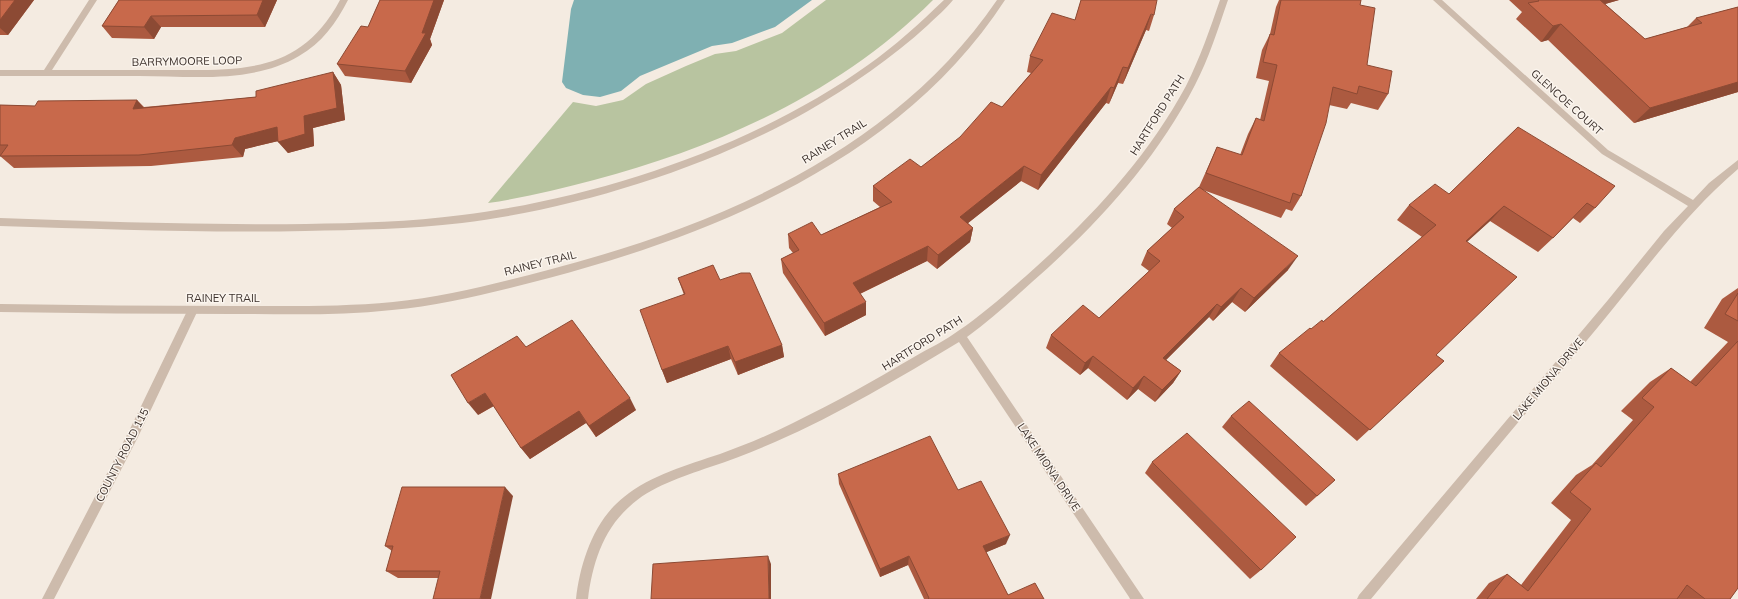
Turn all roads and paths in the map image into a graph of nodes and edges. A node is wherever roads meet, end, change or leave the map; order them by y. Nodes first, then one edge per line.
1 (93, 0) edge
2 (344, 0) edge
3 (949, 0) edge
4 (1001, 0) edge
5 (1224, 0) edge
6 (1436, 0) edge
7 (0, 73) edge
8 (46, 73) junction
9 (1738, 164) edge
10 (1694, 205) junction
11 (0, 222) edge
12 (0, 308) edge
13 (193, 310) junction
14 (960, 335) junction
15 (48, 599) edge
16 (582, 599) edge
17 (1138, 599) edge
18 (1363, 599) edge

1 - 8 street
2 - 8 street, BARRYMOORE LOOP
3 - 11 street
4 - 13 street, RAINEY TRAIL
5 - 14 street, HARTFORD PATH
6 - 10 street, GLENCOE COURT
7 - 8 street, BARRYMOORE LOOP
9 - 10 street, LAKE MIONA DRIVE
10 - 18 street, LAKE MIONA DRIVE
12 - 13 street, RAINEY TRAIL
13 - 15 street, COUNTY ROAD 115
14 - 16 street, HARTFORD PATH
14 - 17 street, LAKE MIONA DRIVE

